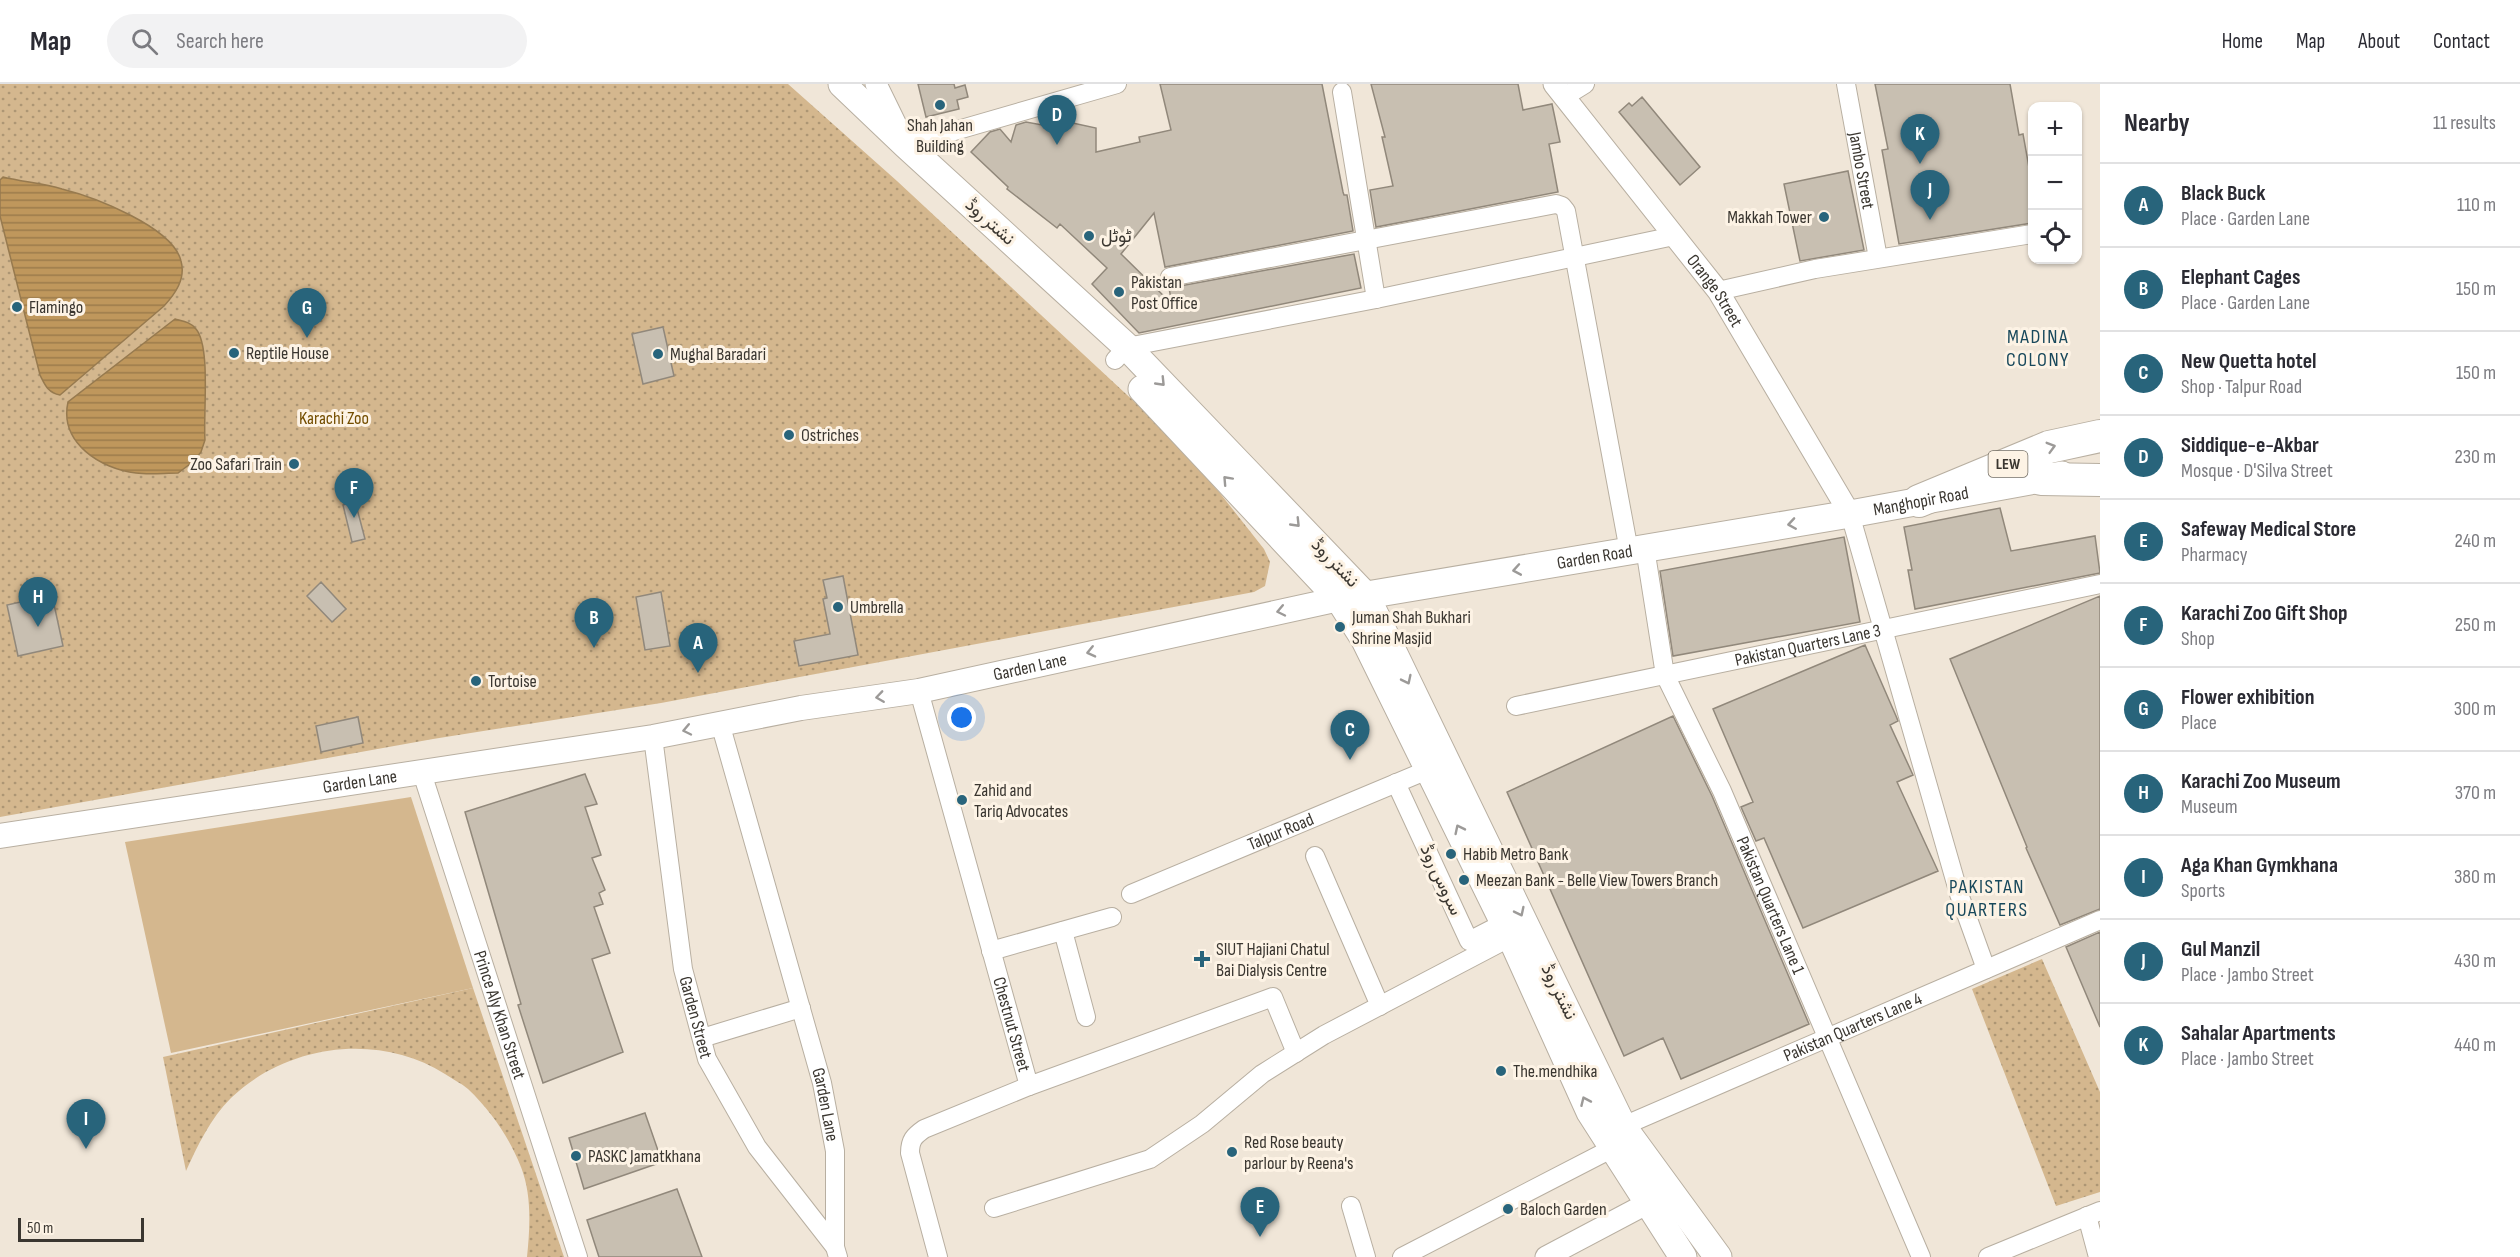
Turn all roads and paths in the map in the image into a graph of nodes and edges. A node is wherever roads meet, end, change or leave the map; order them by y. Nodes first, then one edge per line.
1 (826, 84) edge
2 (842, 84) edge
3 (876, 84) edge
4 (1117, 84) edge
5 (1585, 84) edge
6 (1846, 84) edge
7 (1559, 90) edge
8 (1342, 92) dead end
9 (906, 145) junction
10 (2028, 235) edge
11 (1674, 236) junction
12 (1366, 238) junction
13 (1574, 258) junction
14 (1878, 258) junction
15 (1170, 277) dead end
16 (1718, 291) junction
17 (1376, 299) junction
18 (1121, 353) junction
19 (2100, 436) edge
20 (2100, 469) edge
21 (2041, 479) junction
22 (2100, 480) edge
23 (1919, 501) junction
24 (1850, 514) junction
25 (1637, 550) junction
26 (2100, 584) edge
27 (1366, 596) junction
28 (1339, 599) junction
29 (1882, 630) junction
30 (1665, 675) junction
31 (919, 691) junction
32 (1516, 706) dead end
33 (720, 723) junction
34 (653, 737) junction
35 (1430, 769) junction
36 (422, 773) junction
37 (1396, 783) junction
38 (0, 836) edge
39 (1315, 856) dead end
40 (1131, 894) dead end
41 (1112, 917) dead end
42 (2100, 920) edge
43 (1508, 930) junction
44 (1063, 931) junction
45 (991, 951) junction
46 (1986, 969) junction
47 (1380, 1006) junction
48 (801, 1008) junction
49 (1086, 1017) dead end
50 (702, 1038) junction
51 (1827, 1038) junction
52 (1296, 1053) junction
53 (1029, 1086) junction
54 (1614, 1137) junction
55 (1648, 1203) junction
56 (1352, 1206) dead end
57 (994, 1208) dead end
58 (2094, 1213) edge
59 (836, 1252) edge
60 (578, 1257) edge
61 (938, 1257) edge
62 (1366, 1257) edge
63 (1402, 1257) edge
64 (1546, 1257) edge
65 (1683, 1257) edge
66 (1718, 1257) edge
67 (1921, 1257) edge
68 (1988, 1257) edge
69 (2098, 1257) edge

1 - 18 main road, نشتر روڈ
2 - 9 main road, نشتر روڈ
3 - 9 street
4 - 9 street
5 - 7 street
6 - 14 street, Jambo Street
7 - 11 street, Orange Street
8 - 12 street
9 - 18 main road, نشتر روڈ
10 - 14 street
11 - 13 street
11 - 16 street, Orange Street
12 - 13 street, Pakistan Quarters Lane 1
12 - 15 street, Pakistan Quarters Lane 1
12 - 17 street
13 - 17 street
13 - 25 street, Pakistan Quarters Lane 1
14 - 16 street
16 - 24 street, Orange Street
17 - 18 street
18 -> 27 main road, نشتر روڈ
28 -> 18 main road, نشتر روڈ
23 -> 19 highway, LEW
20 - 21 main road, Manghopir Road
21 - 22 highway, LEW
21 - 23 main road, Manghopir Road
23 - 24 main road, Manghopir Road
24 -> 25 main road, Garden Road
24 - 29 street
25 -> 27 main road, Garden Road
25 - 30 street, Pakistan Quarters Lane 1
26 - 29 street, Pakistan Quarters Lane 3
27 - 28 main road, Garden Road
27 -> 54 main road, نشتر روڈ
28 -> 31 main road, Garden Lane
28 - 35 main road, نشتر روڈ
29 - 30 street, Pakistan Quarters Lane 3
29 - 46 street
30 - 32 street, Pakistan Quarters Lane 3
30 - 51 street, Pakistan Quarters Lane 1
31 -> 33 main road, Garden Lane
31 - 45 street, Chestnut Street
33 -> 34 main road, Garden Lane
33 - 48 street, Garden Lane
34 - 36 main road, Garden Lane
34 - 50 street, Garden Street
35 - 37 street, Talpur Road
43 -> 35 main road, نشتر روڈ
36 - 38 main road, Garden Lane
36 - 60 street, Prince Aly Khan Street
37 - 40 street, Talpur Road
37 - 43 street, سروس روڈ
39 - 47 street
41 - 44 street
42 - 46 street, Pakistan Quarters Lane 4
43 - 47 street
54 -> 43 main road, نشتر روڈ
44 - 45 street
44 - 49 street
45 - 53 street, Chestnut Street
46 - 51 street, Pakistan Quarters Lane 4
47 - 52 street
48 - 50 street
48 - 59 street, Garden Lane
50 - 59 street, Garden Street
51 - 54 street, Pakistan Quarters Lane 4
51 - 67 street, Pakistan Quarters Lane 1
52 - 53 street, Chestnut Street
52 - 57 street
53 - 61 street
54 - 55 main road, نشتر روڈ
54 - 63 street, Pakistan Quarters Lane 4
54 - 66 main road, نشتر روڈ
55 - 64 street
55 - 65 main road, نشتر روڈ
56 - 62 street
58 - 68 street
58 - 69 street

